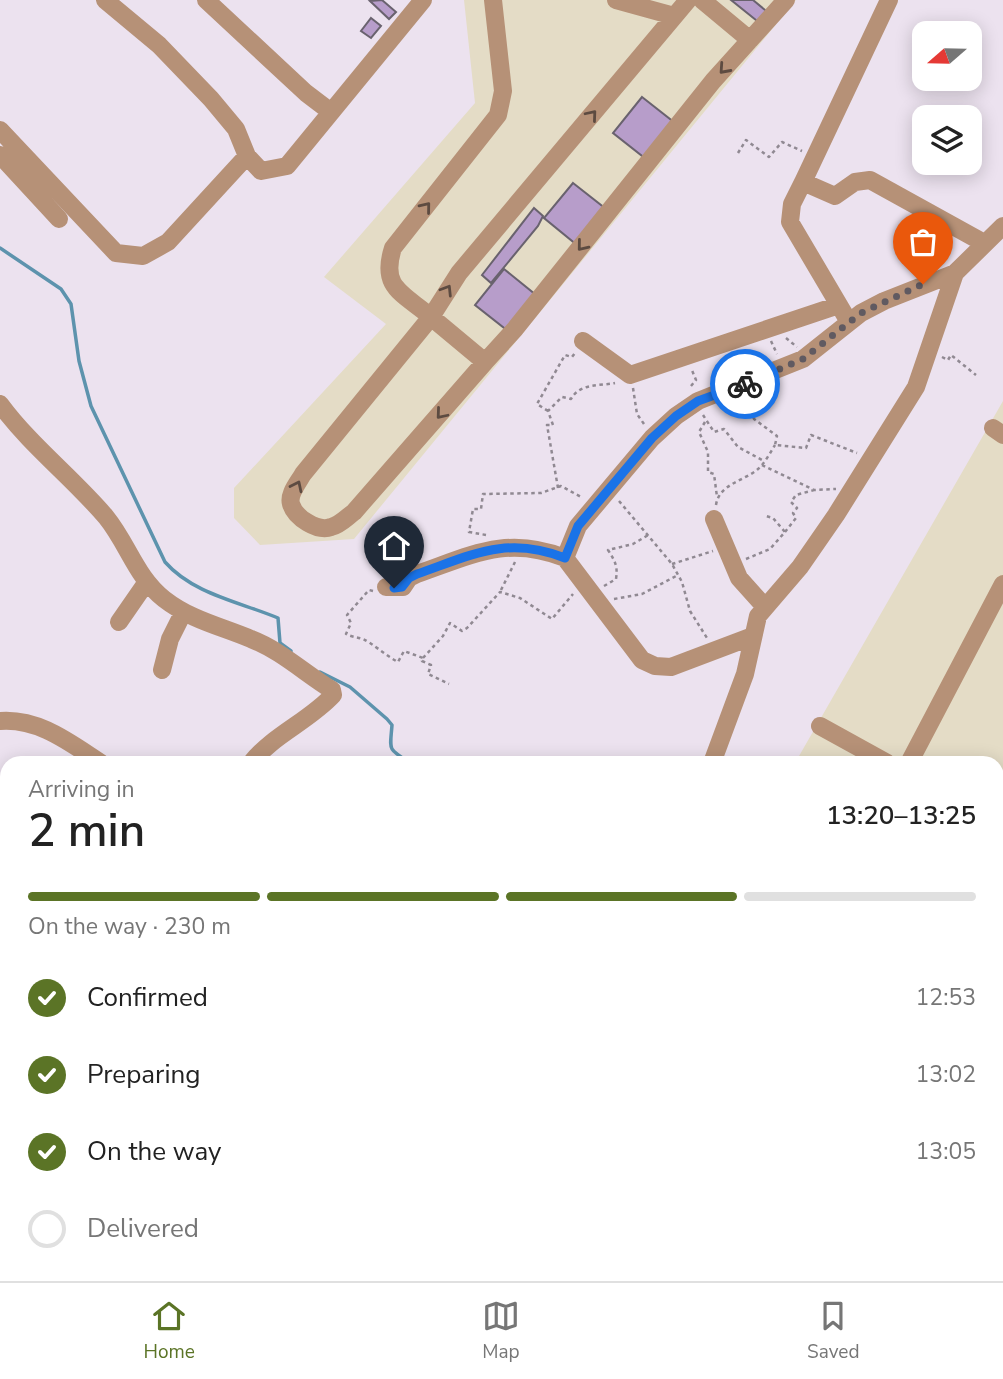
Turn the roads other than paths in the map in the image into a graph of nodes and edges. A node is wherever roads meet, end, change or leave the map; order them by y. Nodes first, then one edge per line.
1 (104, 0) edge
2 (206, 0) edge
3 (493, 0) edge
4 (616, 0) edge
5 (688, 0) edge
6 (702, 0) edge
7 (786, 0) edge
8 (889, 0) edge
9 (416, 2) edge
10 (674, 16) junction
11 (750, 40) junction
12 (331, 112) junction
13 (0, 130) edge
14 (0, 155) edge
15 (247, 156) junction
16 (803, 182) junction
17 (59, 219) dead end
18 (1003, 226) edge
19 (984, 243) junction
20 (955, 273) junction
21 (839, 305) junction
22 (432, 317) junction
23 (849, 322) junction
24 (583, 341) road end
25 (485, 362) junction
26 (0, 404) edge
27 (714, 519) road end
28 (565, 558) junction
29 (146, 583) junction
30 (1003, 584) edge
31 (386, 587) road end
32 (765, 607) junction
33 (183, 613) junction
34 (119, 622) dead end
35 (753, 636) junction
36 (162, 670) dead end
37 (0, 720) edge
38 (820, 726) dead end
39 (90, 756) edge
40 (257, 756) edge
41 (715, 756) edge
42 (874, 756) edge
43 (913, 756) edge

1 - 15 street
2 - 12 street
22 -> 3 street
4 - 10 street
5 - 10 street
6 - 11 street
7 - 11 street
8 - 16 street
9 - 12 street
22 -> 10 street
11 -> 25 street
12 - 15 street
13 - 15 street
14 - 17 street
16 - 19 street
16 - 21 street
18 - 19 street
19 - 20 street
20 - 23 street
20 - 32 street
21 - 23 street
21 - 24 street
22 - 25 street
25 -> 22 street
23 - 28 street
26 - 29 street
27 - 32 street
28 - 31 street
28 - 35 street
29 - 33 street
29 - 34 street
30 - 43 street
32 - 35 street
33 - 36 street
33 - 40 street
35 - 41 street
37 - 39 street
38 - 42 street

